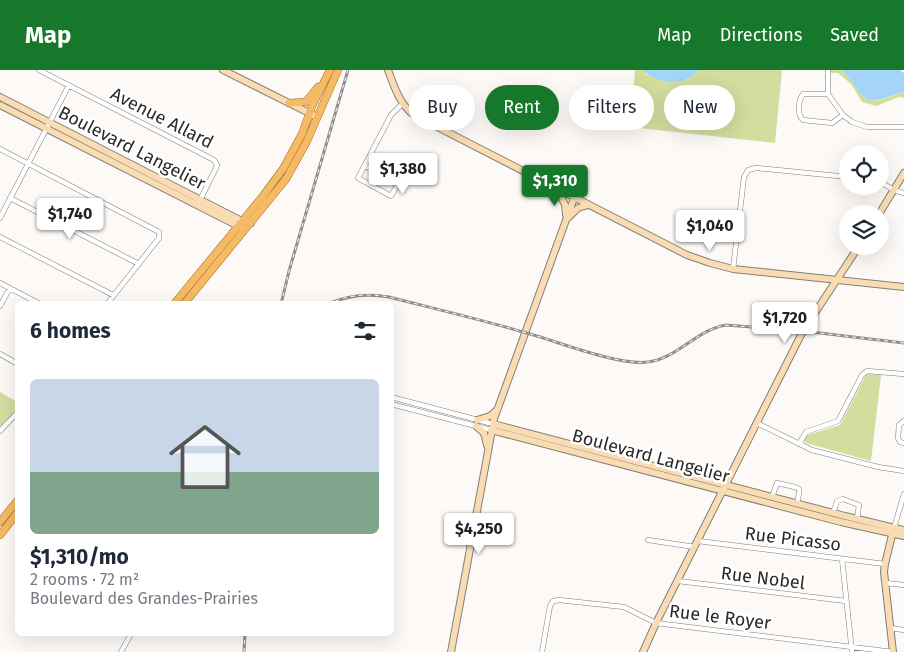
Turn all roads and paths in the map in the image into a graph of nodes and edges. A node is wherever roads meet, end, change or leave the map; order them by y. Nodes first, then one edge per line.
1 (39, 70) edge
2 (223, 70) edge
3 (330, 70) edge
4 (338, 70) edge
5 (388, 70) edge
6 (828, 70) edge
7 (324, 82) junction
8 (69, 85) junction
9 (828, 94) junction
10 (0, 97) edge
11 (289, 103) junction
12 (403, 103) junction
13 (0, 104) edge
14 (309, 114) junction
15 (843, 116) junction
16 (317, 117) junction
17 (48, 125) junction
18 (904, 126) edge
19 (0, 149) edge
20 (28, 164) junction
21 (365, 166) junction
22 (904, 173) edge
23 (839, 176) edge
24 (889, 187) edge
25 (558, 190) junction
26 (894, 190) junction
27 (904, 193) edge
28 (10, 198) junction
29 (574, 198) junction
30 (199, 203) junction
31 (588, 205) junction
32 (885, 205) edge
33 (0, 218) edge
34 (565, 221) junction
35 (251, 223) junction
36 (240, 224) junction
37 (245, 230) junction
38 (0, 237) edge
39 (853, 255) edge
40 (139, 264) junction
41 (733, 269) junction
42 (838, 280) junction
43 (0, 283) edge
44 (904, 287) edge
45 (10, 288) junction
46 (113, 296) junction
47 (34, 301) edge
48 (109, 301) edge
49 (176, 301) edge
50 (186, 301) edge
51 (0, 306) edge
52 (0, 354) edge
53 (15, 361) edge
54 (904, 374) edge
55 (394, 398) edge
56 (394, 405) edge
57 (498, 409) junction
58 (15, 415) edge
59 (904, 421) edge
60 (477, 423) junction
61 (757, 423) junction
62 (492, 427) junction
63 (508, 428) junction
64 (0, 431) edge
65 (514, 435) junction
66 (904, 443) edge
67 (799, 444) junction
68 (487, 454) junction
69 (904, 471) edge
70 (724, 488) junction
71 (904, 494) edge
72 (772, 497) junction
73 (15, 504) edge
74 (797, 504) junction
75 (833, 513) junction
76 (15, 516) edge
77 (857, 519) junction
78 (0, 522) edge
79 (904, 530) edge
80 (893, 531) junction
81 (0, 535) edge
82 (904, 536) edge
83 (648, 540) dead end
84 (696, 544) junction
85 (842, 559) junction
86 (885, 564) junction
87 (678, 581) junction
88 (885, 583) junction
89 (904, 585) edge
90 (846, 601) junction
91 (656, 623) junction
92 (890, 628) junction
93 (904, 630) edge
94 (130, 636) edge
95 (852, 649) edge
96 (121, 652) edge
97 (451, 652) edge
98 (542, 652) edge
99 (643, 652) edge
100 (893, 652) edge

1 - 8 street, Avenue Allard
2 - 11 main road
3 - 7 main road
4 - 16 main road
5 - 12 main road
6 - 9 street
7 - 11 main road
7 - 14 main road
8 - 17 street
8 - 30 street, Avenue Allard
9 - 15 street
9 - 15 street
10 - 17 main road, Boulevard Langelier
11 - 14 main road
12 - 21 street
12 - 25 main road
13 - 17 main road, Boulevard Langelier
14 - 16 main road
14 - 36 main road
15 - 18 street
16 - 35 main road
17 - 20 street
17 - 30 main road, Boulevard Langelier
19 - 20 street
20 - 28 street
20 - 40 street
21 - 21 street
22 - 26 main road
23 - 41 street
24 - 26 street
25 - 29 main road
25 - 34 main road
26 - 27 street
26 - 32 main road
28 - 33 street
28 - 40 street
29 - 31 main road
29 - 34 main road
30 - 36 main road, Boulevard Langelier
31 - 34 main road
31 - 41 main road
34 - 57 main road
35 - 36 main road, Boulevard Langelier
35 - 37 main road
36 - 37 main road, Boulevard Langelier
36 - 49 main road
37 - 50 main road
38 - 46 street
39 - 42 main road
40 - 46 street
41 - 42 main road
42 - 44 main road
42 - 61 main road
43 - 45 street
45 - 47 street
45 - 51 street
46 - 48 street
52 - 53 street
54 - 67 street
55 - 60 street, Boulevard Langelier
56 - 60 street, Boulevard Langelier
57 - 60 main road
57 - 62 main road
57 - 63 main road
58 - 64 street
59 - 66 street
60 - 62 street, Boulevard Langelier
60 - 68 main road
61 - 67 street
61 - 70 main road
62 - 63 main road, Boulevard Langelier
62 - 65 main road, Boulevard Langelier
62 - 68 main road
63 - 70 main road, Boulevard Langelier
65 - 68 main road
65 - 70 main road, Boulevard Langelier
67 - 69 street
68 - 97 main road
70 - 72 main road, Boulevard Langelier
70 - 80 main road, Boulevard Langelier
70 - 84 main road
71 - 80 street
72 - 74 main road, Boulevard Langelier
72 - 74 street
73 - 78 main road
74 - 75 main road, Boulevard Langelier
75 - 77 main road, Boulevard Langelier
75 - 77 street
76 - 81 main road
77 - 80 main road, Boulevard Langelier
79 - 80 main road, Boulevard Langelier
80 - 82 main road, Boulevard Langelier
80 - 86 main road
83 - 84 street, Rue Picasso
84 - 85 street, Rue Picasso
84 - 87 main road
85 - 86 street, Rue Picasso
85 - 90 street
86 - 88 main road
87 - 90 street, Rue Nobel
87 - 91 main road
88 - 89 street
88 - 92 main road
90 - 95 street
91 - 95 street, Rue le Royer
91 - 98 street, Rue le Royer
91 - 99 main road
92 - 93 street
92 - 100 main road
94 - 96 street
95 - 100 street, Rue le Royer

